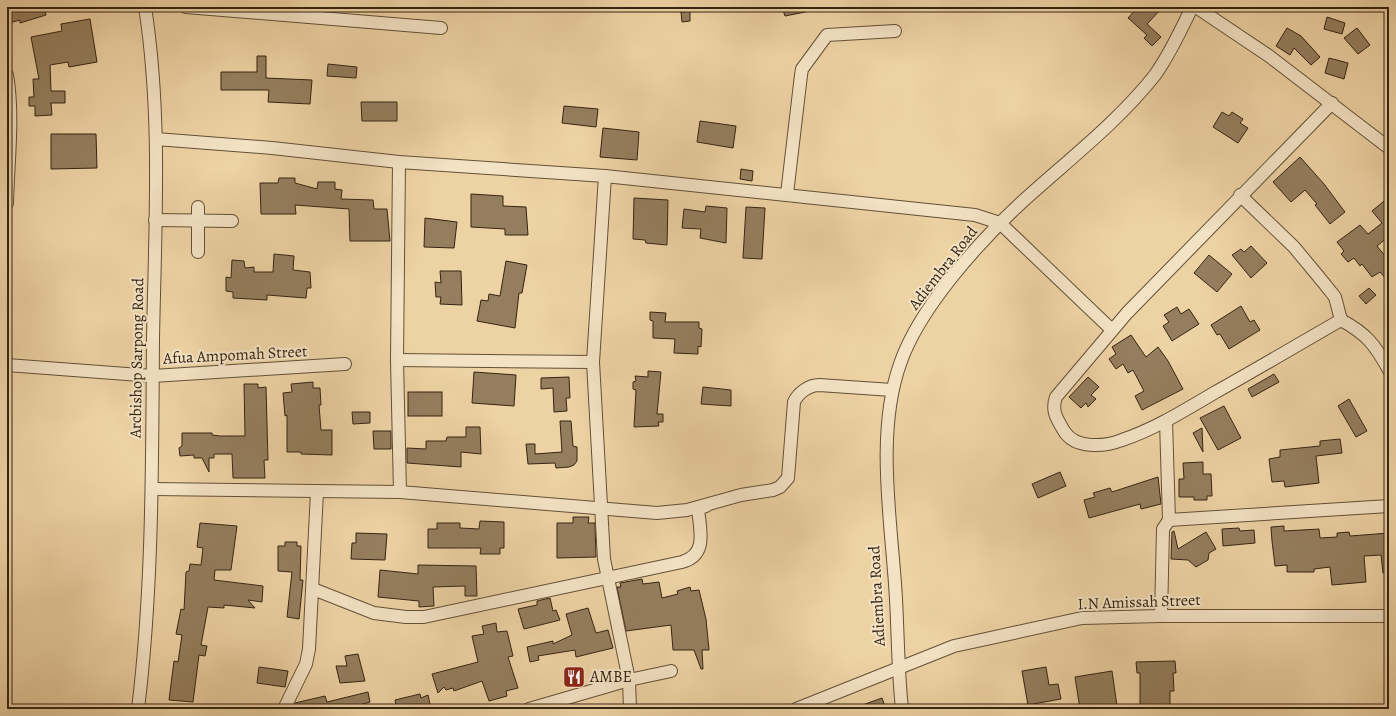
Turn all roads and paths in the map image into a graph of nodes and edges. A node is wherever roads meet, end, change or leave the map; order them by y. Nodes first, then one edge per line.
1 (145, 7) edge
2 (186, 7) edge
3 (1192, 7) edge
4 (1196, 7) edge
5 (441, 28) dead end
6 (895, 31) dead end
7 (7, 75) edge
8 (1332, 103) junction
9 (8, 123) edge
10 (156, 139) junction
11 (1389, 148) edge
12 (399, 162) junction
13 (605, 176) junction
14 (787, 194) junction
15 (1240, 195) junction
16 (7, 203) edge
17 (198, 207) dead end
18 (155, 220) junction
19 (198, 221) junction
20 (232, 221) dead end
21 (1000, 223) junction
22 (198, 252) dead end
23 (1341, 320) junction
24 (1112, 330) junction
25 (397, 360) junction
26 (593, 362) junction
27 (345, 364) dead end
28 (7, 365) edge
29 (1389, 370) edge
30 (153, 376) junction
31 (892, 390) junction
32 (1166, 421) junction
33 (152, 489) junction
34 (317, 492) junction
35 (400, 492) junction
36 (709, 504) junction
37 (1389, 506) edge
38 (600, 509) junction
39 (1169, 520) junction
40 (607, 577) junction
41 (313, 589) junction
42 (1162, 616) junction
43 (1389, 616) edge
44 (897, 669) junction
45 (671, 670) dead end
46 (629, 680) junction
47 (138, 709) edge
48 (284, 709) edge
49 (529, 709) edge
50 (630, 709) edge
51 (796, 709) edge
52 (902, 709) edge

1 - 10 street, Arcbishop Sarpong Road
2 - 5 street
3 - 21 street, Adiembra Road
4 - 8 street
6 - 14 street
7 - 9 street
8 - 11 street
8 - 15 street
9 - 16 street
10 - 12 street
10 - 18 street, Arcbishop Sarpong Road
12 - 13 street
12 - 25 street
13 - 14 street
13 - 26 street
14 - 21 street
15 - 23 street
15 - 24 street
17 - 19 street
18 - 19 street
18 - 30 street, Arcbishop Sarpong Road
19 - 20 street
19 - 22 street
21 - 24 street
21 - 31 street, Adiembra Road
23 - 29 street
23 - 32 street
24 - 32 street
25 - 26 street
25 - 35 street
26 - 38 street
27 - 30 street, Afua Ampomah Street
28 - 30 street, Afua Ampomah Street
30 - 33 street, Arcbishop Sarpong Road
31 - 36 street
31 - 44 street, Adiembra Road
32 - 39 street
33 - 34 street
33 - 47 street, Arcbishop Sarpong Road
34 - 35 street
34 - 41 street
35 - 38 street
36 - 38 street
36 - 40 street
37 - 39 street
38 - 40 street
39 - 42 street
40 - 41 street
40 - 46 street
41 - 48 street
42 - 43 street, I.N Amissah Street
42 - 44 street, I.N Amissah Street
44 - 51 street, I.N Amissah Street
44 - 52 street, Adiembra Road
45 - 46 street
46 - 49 street
46 - 50 street

